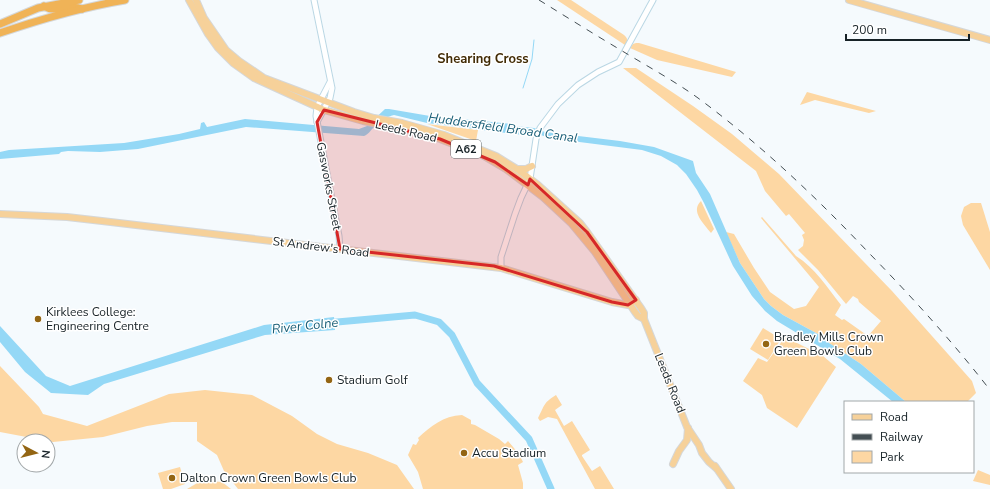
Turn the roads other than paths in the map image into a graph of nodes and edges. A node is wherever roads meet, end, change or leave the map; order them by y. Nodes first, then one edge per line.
1 (78, 0) edge
2 (125, 0) edge
3 (189, 0) edge
4 (196, 0) edge
5 (314, 0) edge
6 (653, 0) edge
7 (849, 0) edge
8 (47, 7) junction
9 (82, 9) junction
10 (43, 19) junction
11 (0, 24) edge
12 (0, 33) edge
13 (987, 39) edge
14 (330, 82) junction
15 (321, 100) junction
16 (328, 103) junction
17 (317, 107) junction
18 (324, 110) junction
19 (372, 120) junction
20 (317, 122) junction
21 (532, 166) junction
22 (517, 169) junction
23 (530, 179) junction
24 (528, 185) junction
25 (0, 214) edge
26 (340, 249) junction
27 (501, 257) junction
28 (490, 267) junction
29 (501, 268) junction
30 (633, 302) junction
31 (687, 427) junction
32 (673, 464) dead end
33 (732, 489) edge

1 - 8 highway
2 - 9 highway
3 - 17 main road, Leeds Road / A62
4 - 15 main road, Leeds Road
5 - 14 street
6 - 21 street
7 - 13 main road
8 - 9 highway
8 - 10 highway
8 - 11 highway
9 - 10 highway
10 - 12 highway
14 - 15 street
14 - 16 street
15 - 16 main road, Leeds Road
15 - 17 street
16 - 18 street
16 - 19 main road, Leeds Road / A62
17 - 18 main road, Leeds Road / A62
17 - 20 street, Gasworks Street
18 - 19 main road, Leeds Road / A62
18 - 20 street
19 - 22 main road, Leeds Road / A62
19 - 24 main road, Leeds Road / A62
20 - 26 street, Gasworks Street
21 - 22 main road
21 - 23 street
22 - 23 main road, Leeds Road / A62
23 - 24 street
23 - 30 main road, Leeds Road / A62
24 - 27 street
24 - 30 main road, Leeds Road / A62
25 - 26 main road, St Andrew's Road
26 - 28 main road, St Andrew's Road
27 - 28 street
27 - 29 street
28 - 29 main road, St Andrew's Road
29 - 30 main road, St Andrew's Road
30 - 31 main road, Leeds Road / A62
31 - 32 main road
31 - 33 main road, Leeds Road / A62

